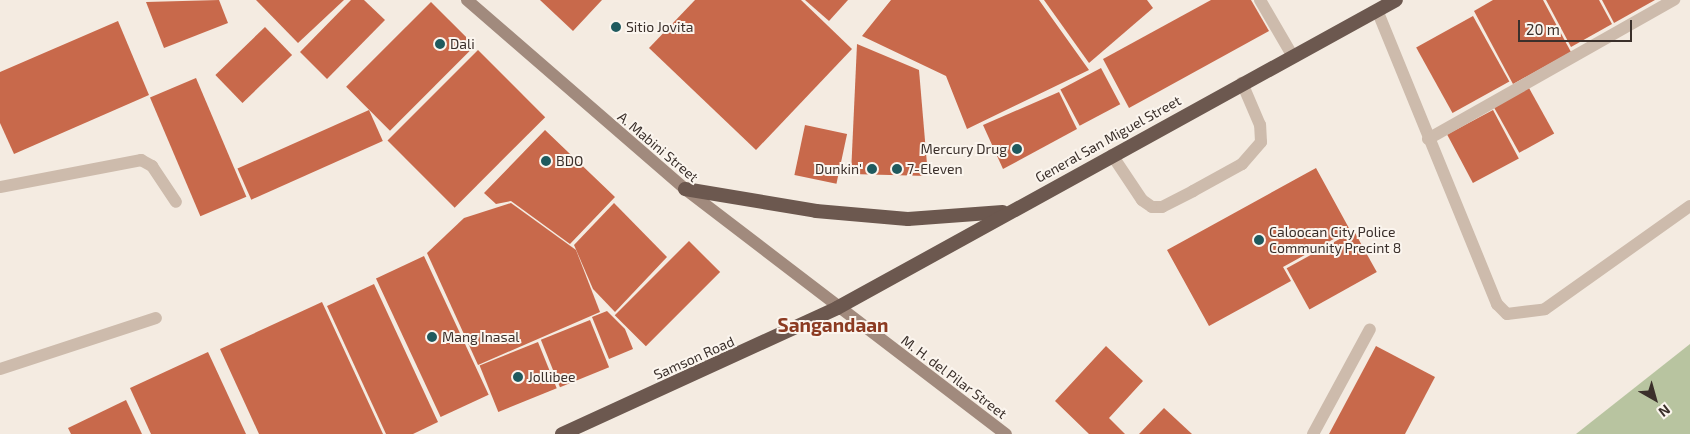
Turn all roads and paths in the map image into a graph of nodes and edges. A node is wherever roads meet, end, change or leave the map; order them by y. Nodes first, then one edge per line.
1 (467, 0) edge
2 (1260, 0) edge
3 (1396, 0) edge
4 (1674, 0) edge
5 (1377, 10) junction
6 (1292, 55) junction
7 (1242, 83) junction
8 (1428, 139) junction
9 (1112, 155) junction
10 (0, 187) edge
11 (685, 189) junction
12 (176, 202) dead end
13 (1690, 206) edge
14 (1008, 212) junction
15 (837, 308) junction
16 (156, 318) dead end
17 (1370, 328) dead end
18 (0, 369) edge
19 (562, 434) edge
20 (1006, 434) edge
21 (1313, 434) edge

1 - 11 main road, A. Mabini Street
2 - 6 street
3 - 5 highway, General San Miguel Street
4 - 8 street
5 - 6 highway, General San Miguel Street
5 - 8 street
6 - 7 highway, General San Miguel Street
7 - 9 highway, General San Miguel Street
7 - 9 street
8 - 13 street
9 - 14 highway, General San Miguel Street
10 - 12 street
11 - 14 highway
11 - 15 main road, A. Mabini Street
14 - 15 highway, General San Miguel Street
15 - 19 highway, Samson Road
15 - 20 main road, M. H. del Pilar Street
16 - 18 street
17 - 21 street

